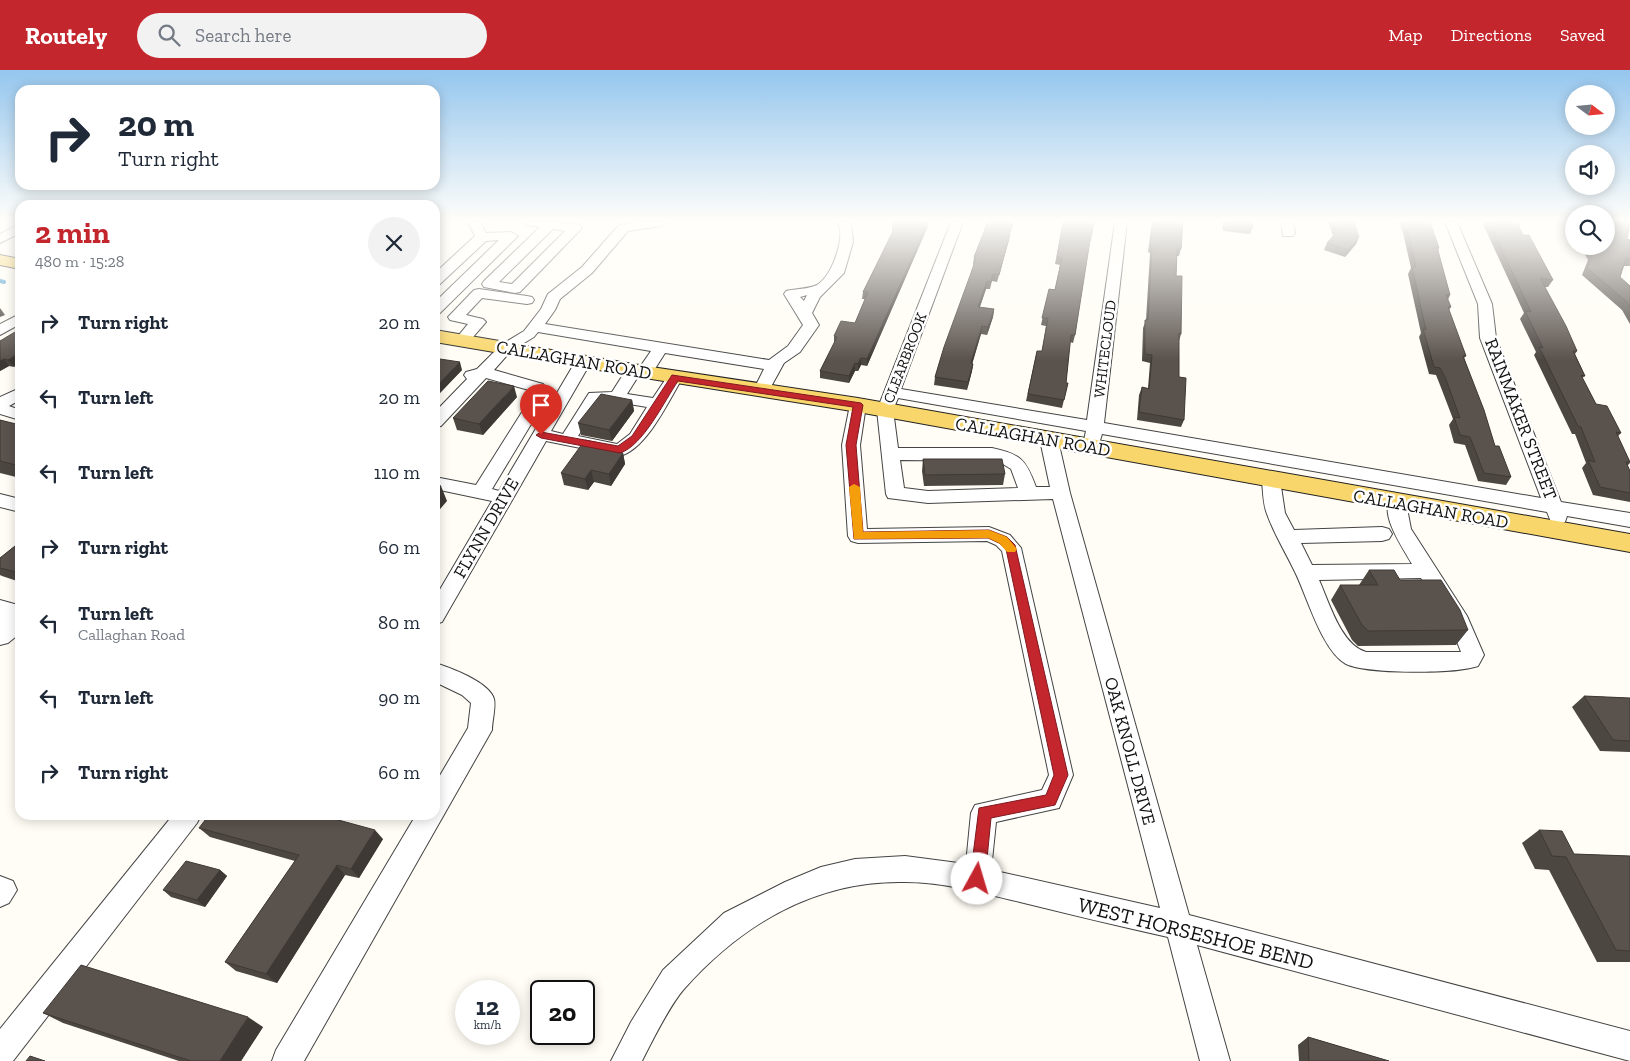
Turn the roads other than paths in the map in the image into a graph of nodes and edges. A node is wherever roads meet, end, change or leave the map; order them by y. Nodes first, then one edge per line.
1 (478, 268) edge
2 (503, 268) edge
3 (534, 268) edge
4 (590, 268) edge
5 (838, 268) edge
6 (939, 268) edge
7 (1115, 268) edge
8 (1470, 268) edge
9 (822, 288) junction
10 (527, 300) dead end
11 (440, 305) edge
12 (805, 313) junction
13 (15, 321) edge
14 (535, 327) junction
15 (0, 330) edge
16 (444, 340) edge
17 (506, 348) junction
18 (661, 348) junction
19 (583, 362) junction
20 (774, 366) junction
21 (639, 371) junction
22 (483, 372) junction
23 (675, 377) junction
24 (761, 391) junction
25 (15, 395) edge
26 (617, 397) junction
27 (440, 399) edge
28 (888, 401) junction
29 (0, 404) edge
30 (658, 404) junction
31 (858, 405) junction
32 (0, 409) edge
33 (15, 414) edge
34 (440, 417) edge
35 (541, 435) junction
36 (1094, 438) junction
37 (567, 440) junction
38 (1049, 440) junction
39 (890, 454) junction
40 (1271, 480) junction
41 (440, 484) edge
42 (480, 492) junction
43 (1060, 493) junction
44 (1029, 494) junction
45 (503, 498) junction
46 (0, 500) edge
47 (1397, 503) junction
48 (15, 504) edge
49 (1555, 507) junction
50 (1562, 532) junction
51 (1382, 534) dead end
52 (1288, 537) junction
53 (1629, 538) edge
54 (1426, 571) junction
55 (1306, 573) junction
56 (440, 607) edge
57 (0, 608) edge
58 (10, 630) edge
59 (440, 674) edge
60 (440, 798) edge
61 (184, 820) edge
62 (427, 820) edge
63 (977, 879) junction
64 (0, 889) edge
65 (0, 894) edge
66 (1178, 926) junction
67 (1630, 1046) edge
68 (0, 1053) edge
69 (287, 1061) edge
70 (626, 1061) edge
71 (1215, 1061) edge

1 - 11 street
2 - 3 street
4 - 14 street
5 - 9 street
6 - 28 street, CLEARBROOK
7 - 36 street, WHITECLOUD
8 - 49 street, RAINMAKER STREET
9 - 12 street
9 - 12 street
10 - 16 street
12 - 20 street
13 - 15 street
14 - 17 street
14 - 18 street
16 - 17 main road, CALLAGHAN ROAD
17 - 19 main road, CALLAGHAN ROAD
17 - 22 street
18 - 20 street
18 - 21 street
19 - 21 main road, CALLAGHAN ROAD
19 - 35 street, FLYNN DRIVE
20 - 24 street
21 - 23 main road, CALLAGHAN ROAD
21 - 26 street
22 - 27 street
22 - 34 street
22 - 42 street
23 - 24 main road, CALLAGHAN ROAD
23 - 30 street
24 - 31 main road, CALLAGHAN ROAD
25 - 29 street
26 - 30 street
26 - 37 street
28 - 31 main road, CALLAGHAN ROAD
28 - 36 street, CALLAGHAN ROAD
28 - 38 main road, CALLAGHAN ROAD
28 - 39 street
30 - 37 street
31 - 63 street
32 - 33 street
35 - 37 street
35 - 45 street, FLYNN DRIVE
36 - 38 main road, CALLAGHAN ROAD
36 - 40 main road, CALLAGHAN ROAD
36 - 49 street, CALLAGHAN ROAD
38 - 43 street, OAK KNOLL DRIVE
39 - 44 street
39 - 44 street
40 - 47 main road, CALLAGHAN ROAD
40 - 52 street
41 - 42 street
42 - 45 street
43 - 44 street
43 - 66 street, OAK KNOLL DRIVE
45 - 56 street, FLYNN DRIVE
46 - 48 street
47 - 50 main road, CALLAGHAN ROAD
47 - 54 street
49 - 50 street, RAINMAKER STREET
49 - 53 street, CALLAGHAN ROAD
50 - 53 main road, CALLAGHAN ROAD
51 - 52 street
52 - 55 street
54 - 55 street
54 - 55 street
57 - 58 street
59 - 60 street
61 - 68 street
62 - 69 street
63 - 66 street, WEST HORSESHOE BEND
63 - 70 street, WEST HORSESHOE BEND
64 - 65 street
66 - 67 street, WEST HORSESHOE BEND
66 - 71 street, OAK KNOLL DRIVE

